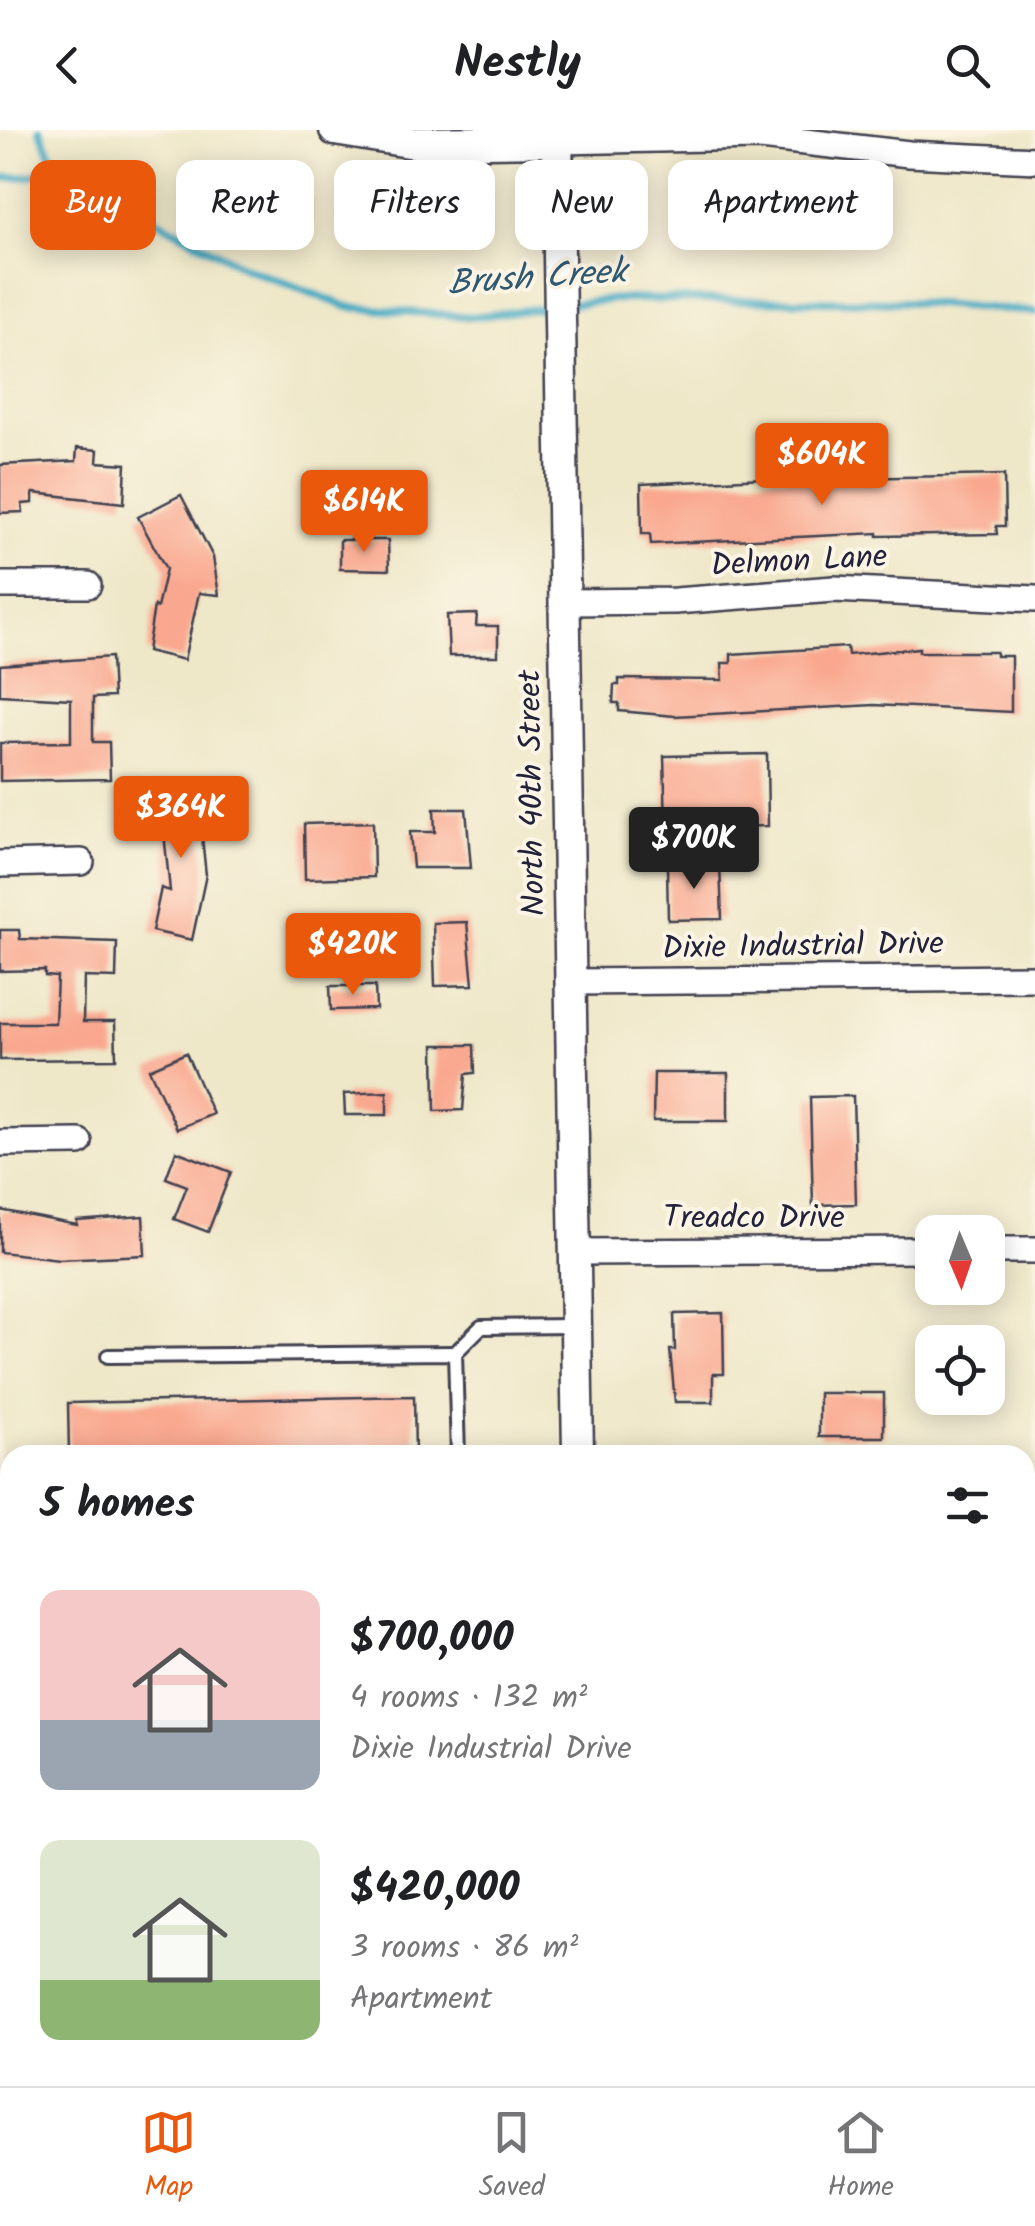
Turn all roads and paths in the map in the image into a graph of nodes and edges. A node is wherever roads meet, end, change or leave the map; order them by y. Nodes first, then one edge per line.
1 (335, 130) edge
2 (558, 136) edge
3 (1035, 160) edge
4 (88, 585) dead end
5 (0, 586) edge
6 (1035, 599) edge
7 (565, 602) junction
8 (80, 862) dead end
9 (0, 864) edge
10 (1035, 978) edge
11 (571, 982) junction
12 (79, 1142) dead end
13 (0, 1143) edge
14 (915, 1250) edge
15 (1005, 1250) edge
16 (1035, 1250) edge
17 (576, 1252) junction
18 (575, 1326) junction
19 (455, 1352) junction
20 (108, 1356) dead end
21 (458, 1445) edge
22 (578, 1445) edge

1 - 2 street
2 - 3 street
2 - 7 street, North 40th Street
4 - 5 street
6 - 7 street, Delmon Lane
7 - 11 street, North 40th Street
8 - 9 street
10 - 11 street, Dixie Industrial Drive
11 - 17 street, North 40th Street
12 - 13 street
14 - 17 street, Treadco Drive
15 - 16 street
17 - 18 street, North 40th Street
18 - 19 lane
18 - 22 street, North 40th Street
19 - 20 lane
19 - 21 lane

